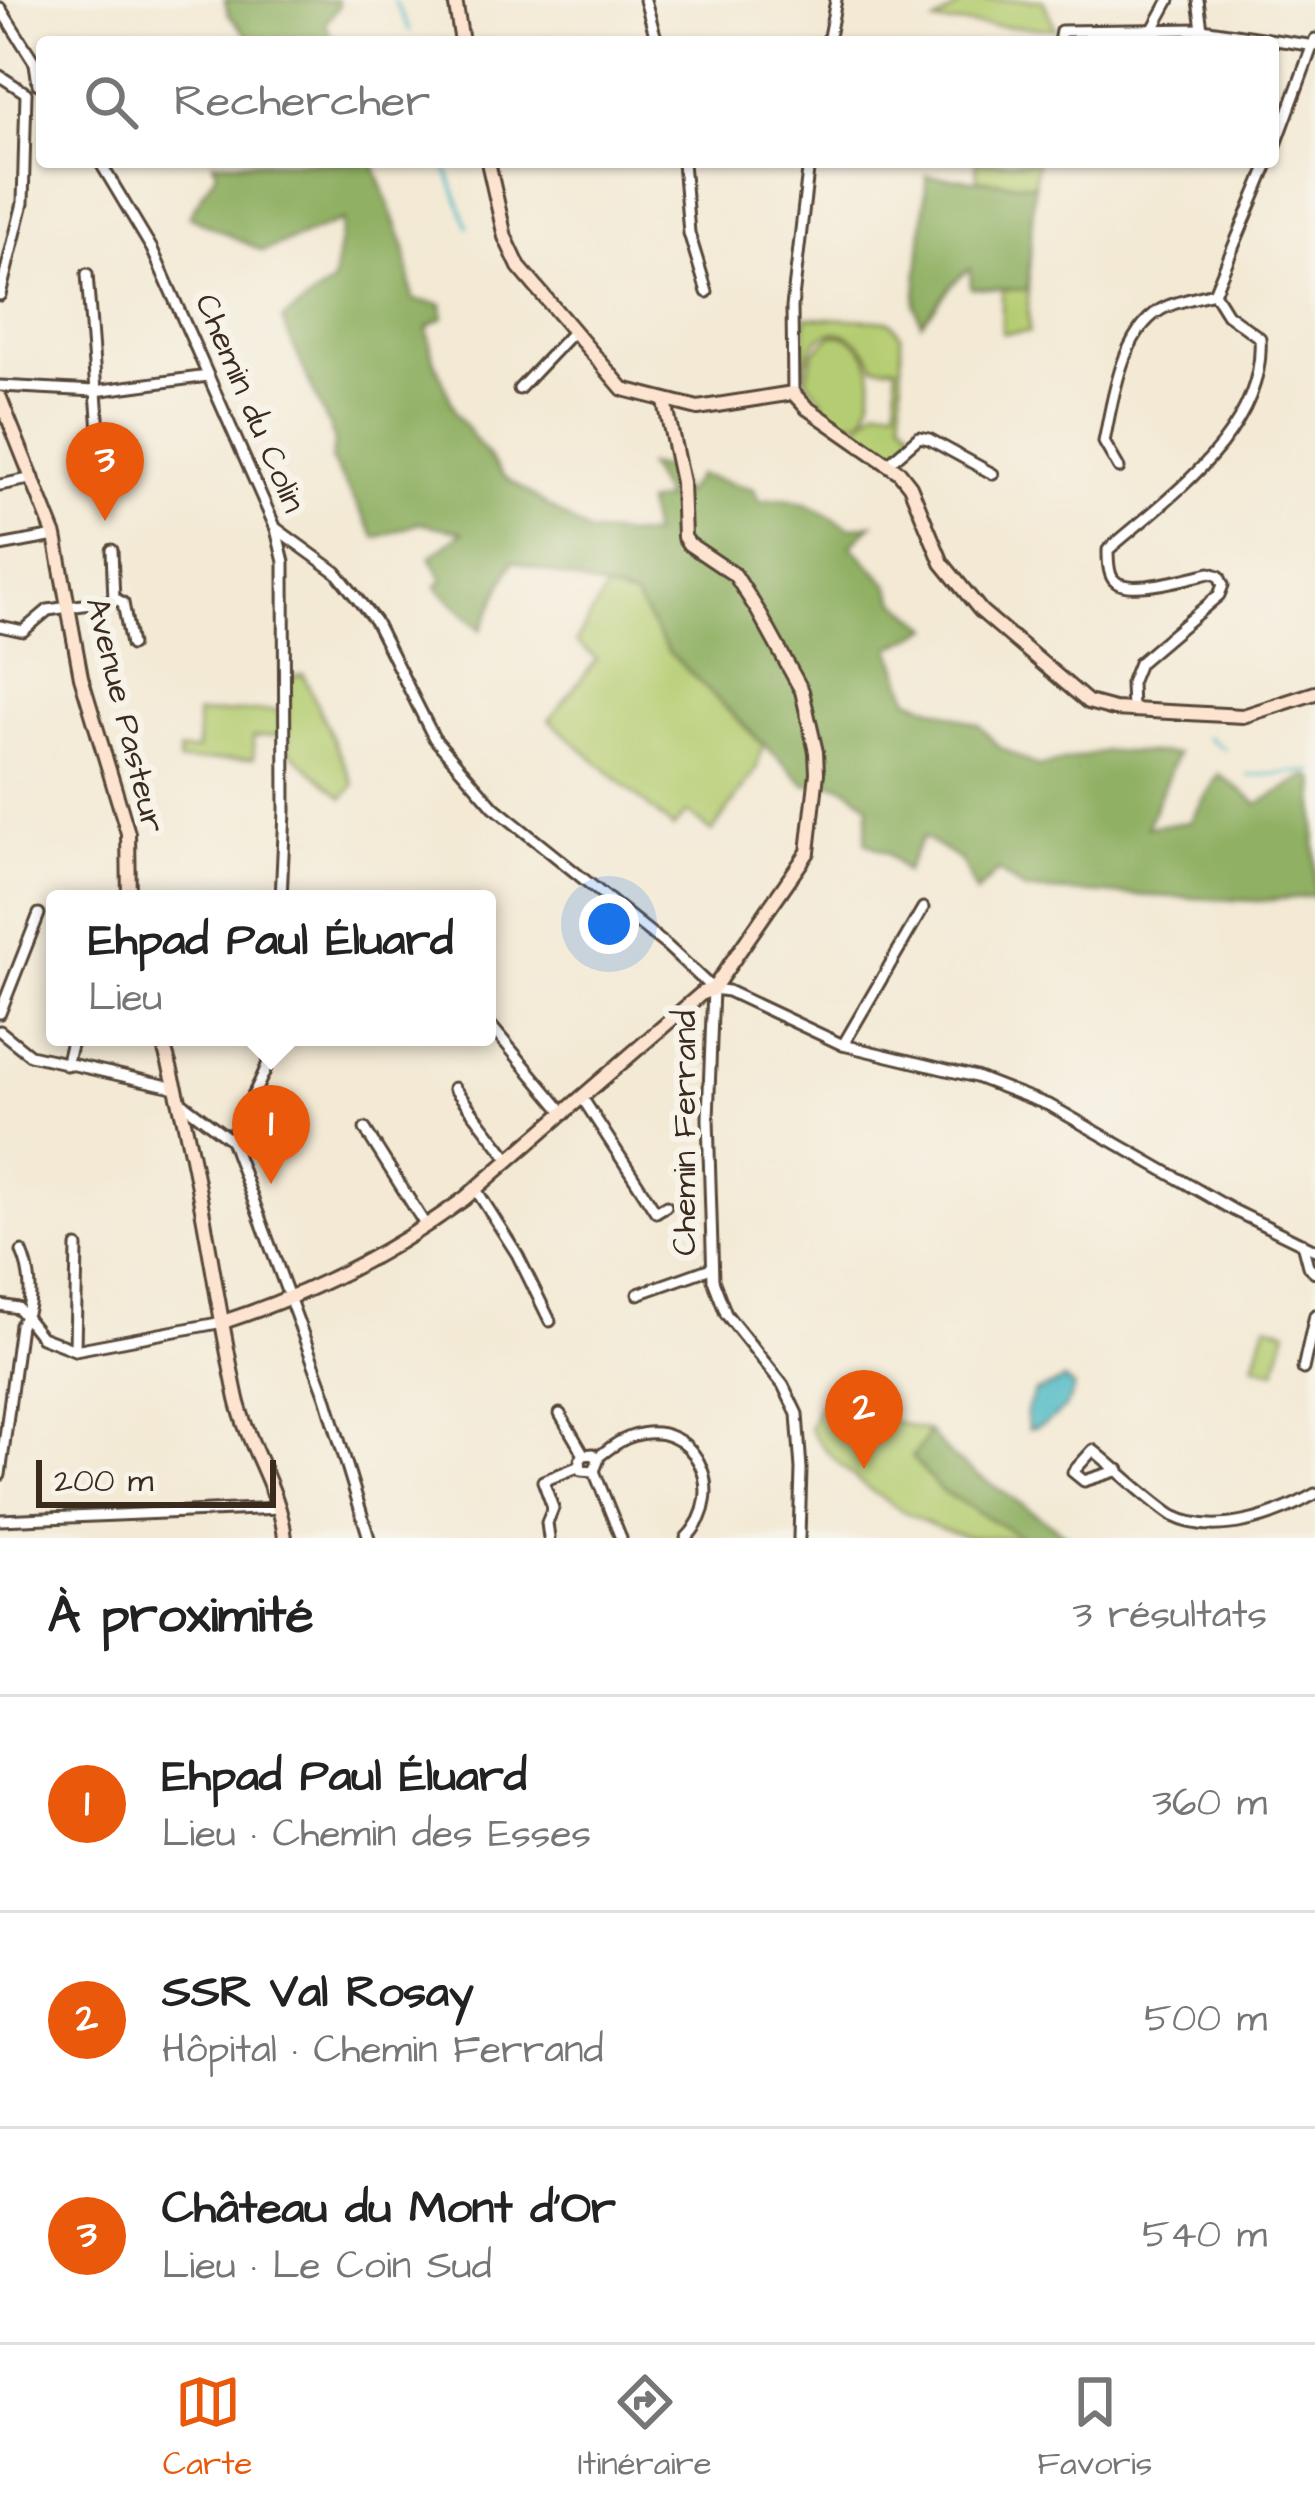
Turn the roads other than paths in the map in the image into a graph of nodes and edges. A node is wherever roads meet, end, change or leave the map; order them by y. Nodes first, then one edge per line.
1 (455, 0) edge
2 (645, 0) edge
3 (836, 0) edge
4 (1169, 0) edge
5 (1198, 0) edge
6 (0, 8) edge
7 (1154, 29) junction
8 (1202, 29) junction
9 (461, 36) edge
10 (655, 36) edge
11 (829, 36) edge
12 (1072, 36) edge
13 (1258, 36) edge
14 (1279, 39) edge
15 (1314, 43) edge
16 (36, 68) edge
17 (0, 76) edge
18 (36, 88) edge
19 (26, 92) junction
20 (1279, 137) edge
21 (104, 168) edge
22 (489, 168) edge
23 (684, 168) edge
24 (807, 168) edge
25 (1266, 168) edge
26 (87, 274) dead end
27 (707, 292) dead end
28 (1214, 293) junction
29 (0, 295) edge
30 (572, 333) junction
31 (208, 376) junction
32 (523, 383) dead end
33 (0, 386) edge
34 (95, 392) junction
35 (793, 393) junction
36 (0, 398) edge
37 (665, 402) junction
38 (889, 463) junction
39 (1119, 468) dead end
40 (993, 474) dead end
41 (34, 478) junction
42 (103, 483) dead end
43 (0, 485) edge
44 (276, 529) junction
45 (56, 536) junction
46 (0, 546) edge
47 (112, 550) dead end
48 (114, 599) junction
49 (69, 605) junction
50 (0, 626) edge
51 (131, 645) dead end
52 (1315, 693) edge
53 (1132, 710) junction
54 (129, 890) edge
55 (281, 890) edge
56 (923, 908) dead end
57 (38, 914) dead end
58 (712, 989) junction
59 (0, 1012) edge
60 (0, 1031) edge
61 (496, 1032) edge
62 (843, 1045) junction
63 (71, 1046) edge
64 (164, 1046) edge
65 (273, 1046) edge
66 (66, 1065) junction
67 (454, 1088) dead end
68 (179, 1095) junction
69 (583, 1099) junction
70 (566, 1114) junction
71 (365, 1129) dead end
72 (231, 1140) junction
73 (509, 1160) junction
74 (475, 1189) junction
75 (666, 1206) dead end
76 (427, 1226) junction
77 (1302, 1244) junction
78 (77, 1247) dead end
79 (1315, 1250) edge
80 (22, 1252) dead end
81 (711, 1268) junction
82 (1315, 1272) edge
83 (638, 1294) dead end
84 (290, 1300) junction
85 (0, 1305) edge
86 (1315, 1315) edge
87 (27, 1317) junction
88 (550, 1321) dead end
89 (223, 1322) junction
90 (75, 1350) junction
91 (1303, 1370) dead end
92 (560, 1414) dead end
93 (597, 1458) junction
94 (582, 1461) junction
95 (1119, 1470) junction
96 (594, 1472) junction
97 (0, 1475) edge
98 (1315, 1494) edge
99 (279, 1508) junction
100 (0, 1520) edge
101 (285, 1538) edge
102 (369, 1538) edge
103 (549, 1538) edge
104 (620, 1538) edge
105 (686, 1538) edge
106 (799, 1538) edge

1 - 9 street
2 - 10 street
3 - 11 street
4 - 7 street
5 - 8 street
6 - 16 street
7 - 8 street
7 - 12 street
8 - 13 street
14 - 15 street
15 - 20 street
17 - 19 street
18 - 19 street
19 - 29 street
21 - 31 street, Chemin du Colin
22 - 30 street
23 - 27 street
24 - 35 street
25 - 28 street
26 - 34 street
28 - 39 street
28 - 53 street
30 - 32 street
30 - 37 street
31 - 34 street
31 - 44 street, Chemin du Colin
33 - 34 street
34 - 42 street
35 - 37 street
35 - 38 street
36 - 41 street, Avenue Pasteur
37 - 58 street
38 - 40 street
38 - 53 street
41 - 43 street
41 - 45 street, Avenue Pasteur
44 - 55 street, Chemin du Colin
44 - 58 street
45 - 46 street
45 - 49 street, Avenue Pasteur
47 - 48 street
48 - 49 street
48 - 51 street
49 - 50 street
49 - 54 street, Avenue Pasteur
52 - 53 street
56 - 62 street
57 - 59 street
58 - 62 street
58 - 69 street
58 - 81 street, Chemin Ferrand
60 - 66 street
61 - 70 street
62 - 77 street
63 - 66 street
64 - 68 street
65 - 72 street
66 - 68 street
67 - 73 street
68 - 72 street
68 - 89 street
69 - 70 street
69 - 75 street
70 - 73 street
71 - 76 street
72 - 84 street
73 - 74 street
74 - 76 street
74 - 88 street
76 - 84 street
77 - 79 street
77 - 82 street
78 - 90 street
80 - 87 street
81 - 83 street
81 - 106 street, Chemin Ferrand
84 - 89 street
84 - 102 street
85 - 87 street
86 - 91 street
87 - 90 street
87 - 97 street
89 - 90 street
89 - 99 street
92 - 94 street
93 - 94 street
93 - 96 street
93 - 105 street
94 - 96 street
94 - 103 street
95 - 95 street
95 - 98 street
96 - 104 street
99 - 100 street
99 - 101 street

